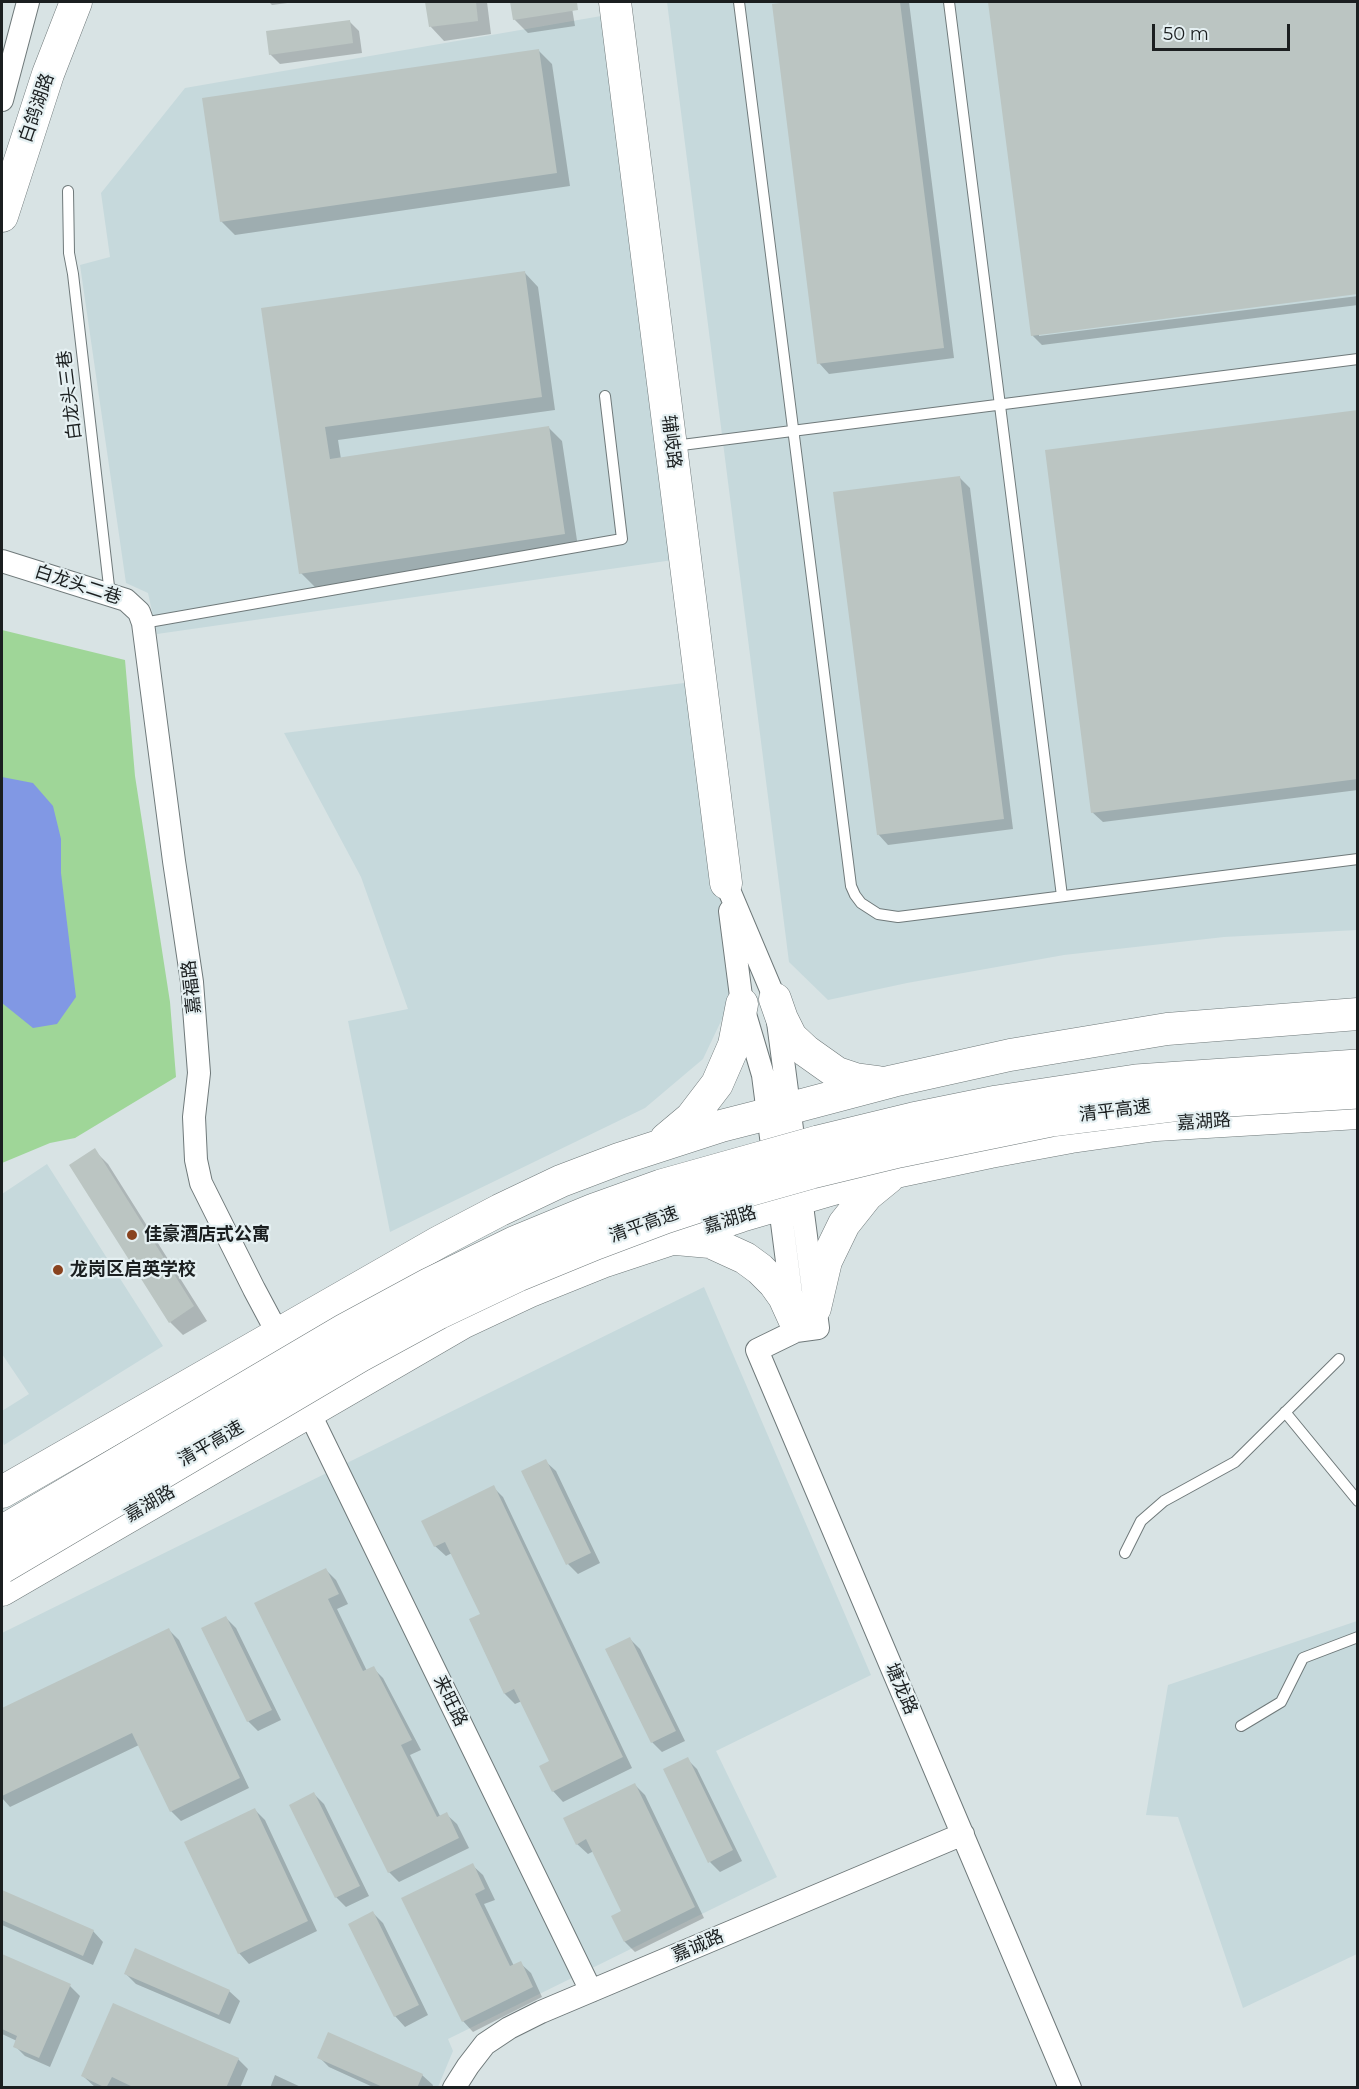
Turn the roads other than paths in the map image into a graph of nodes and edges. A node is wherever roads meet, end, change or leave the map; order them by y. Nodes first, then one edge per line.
1 (28, 2) edge
2 (76, 2) edge
3 (615, 2) edge
4 (739, 2) edge
5 (949, 2) edge
6 (2, 100) edge
7 (68, 191) dead end
8 (2, 216) edge
9 (1358, 359) edge
10 (605, 396) dead end
11 (1000, 404) junction
12 (793, 431) junction
13 (671, 446) junction
14 (2, 561) edge
15 (110, 595) junction
16 (143, 623) junction
17 (1358, 859) edge
18 (726, 883) junction
19 (1062, 896) junction
20 (775, 999) junction
21 (742, 1004) junction
22 (1358, 1014) edge
23 (1358, 1066) edge
24 (893, 1081) junction
25 (1358, 1092) edge
26 (778, 1111) junction
27 (1358, 1113) edge
28 (655, 1147) junction
29 (900, 1171) junction
30 (790, 1202) junction
31 (669, 1239) junction
32 (806, 1322) junction
33 (278, 1334) junction
34 (1339, 1359) dead end
35 (309, 1412) junction
36 (1285, 1412) junction
37 (2, 1492) edge
38 (1358, 1501) edge
39 (2, 1532) edge
40 (1125, 1553) dead end
41 (2, 1567) edge
42 (2, 1590) edge
43 (1358, 1637) edge
44 (1241, 1726) dead end
45 (963, 1834) junction
46 (591, 1991) junction
47 (454, 2088) edge
48 (1070, 2088) edge

1 - 6 street
2 - 8 main road, 白鸽湖路
3 - 13 main road, 辅岐路
4 - 12 lane
5 - 11 lane
7 - 15 lane, 白龙头三巷
9 - 11 lane
10 - 16 lane
11 - 12 lane
11 - 19 lane
12 - 13 lane
12 - 19 lane
13 - 18 main road, 辅岐路
14 - 15 street, 白龙头二巷
15 - 16 street, 白龙头二巷
16 - 33 street, 嘉福路
17 - 19 lane
18 - 20 street
18 - 21 street
20 - 24 main road
20 - 26 street
21 - 26 street
21 - 28 main road
22 - 24 main road
23 - 39 highway, 清平高速, bridge
24 - 26 main road
25 - 41 highway, 清平高速, bridge
26 - 28 main road
26 - 30 street
27 - 29 main road, 嘉湖路
28 - 33 main road
29 - 30 main road, 嘉湖路
29 - 32 main road
30 - 31 main road, 嘉湖路
30 - 32 street
31 - 32 main road
31 - 35 main road, 嘉湖路
32 - 45 street, 塘龙路
33 - 37 main road
34 - 36 lane
35 - 42 main road, 嘉湖路
35 - 46 street, 来旺路
36 - 38 lane
36 - 40 lane
43 - 44 lane
45 - 46 street, 嘉诚路
45 - 48 street, 塘龙路
46 - 47 street, 嘉诚路

